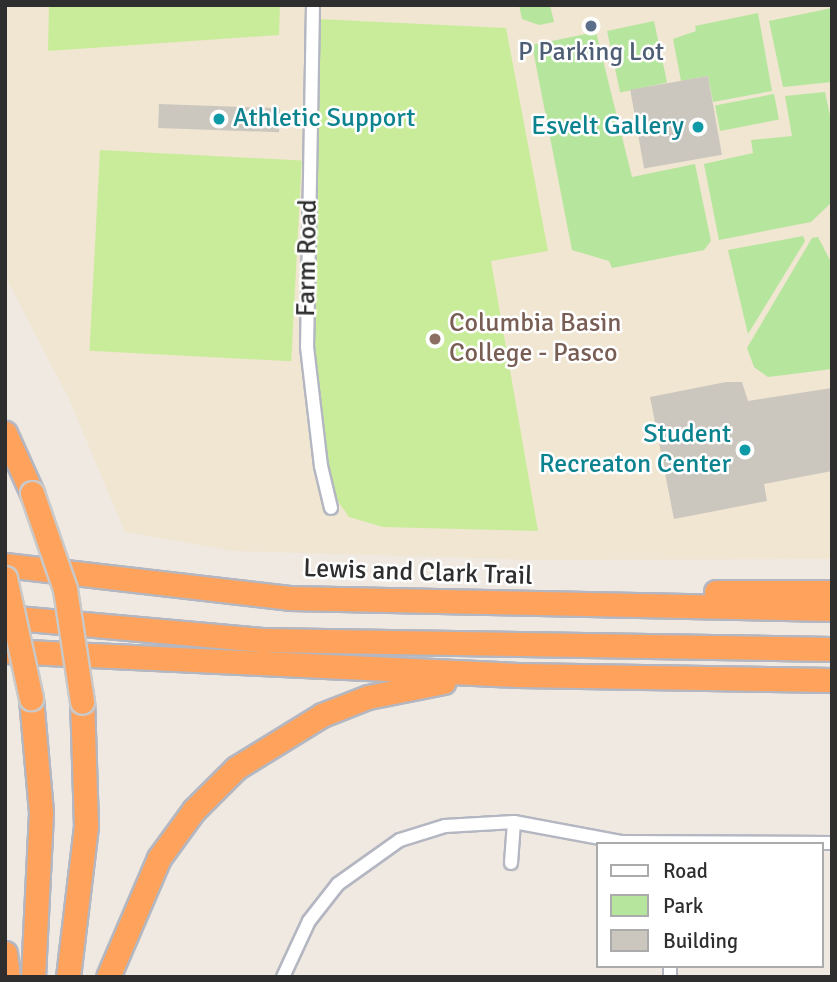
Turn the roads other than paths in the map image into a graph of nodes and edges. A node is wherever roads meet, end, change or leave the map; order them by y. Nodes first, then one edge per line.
1 (313, 5) edge
2 (5, 433) edge
3 (331, 508) dead end
4 (5, 565) edge
5 (5, 578) edge
6 (832, 592) edge
7 (426, 603) junction
8 (832, 609) edge
9 (5, 617) edge
10 (832, 649) edge
11 (5, 650) edge
12 (517, 675) junction
13 (832, 680) edge
14 (514, 822) junction
15 (638, 842) edge
16 (511, 863) dead end
17 (5, 953) edge
18 (8, 977) edge
19 (33, 977) edge
20 (68, 977) edge
21 (108, 977) edge
22 (284, 977) edge

1 - 3 street, Farm Road
2 - 20 highway, bridge
4 - 7 highway, Lewis and Clark Trail
5 - 19 highway, bridge
6 - 7 highway
7 - 8 highway, Lewis and Clark Trail
9 - 10 highway
11 - 12 highway
12 - 13 highway
12 - 21 highway
14 - 15 street
14 - 16 street
14 - 22 street
17 - 18 highway

